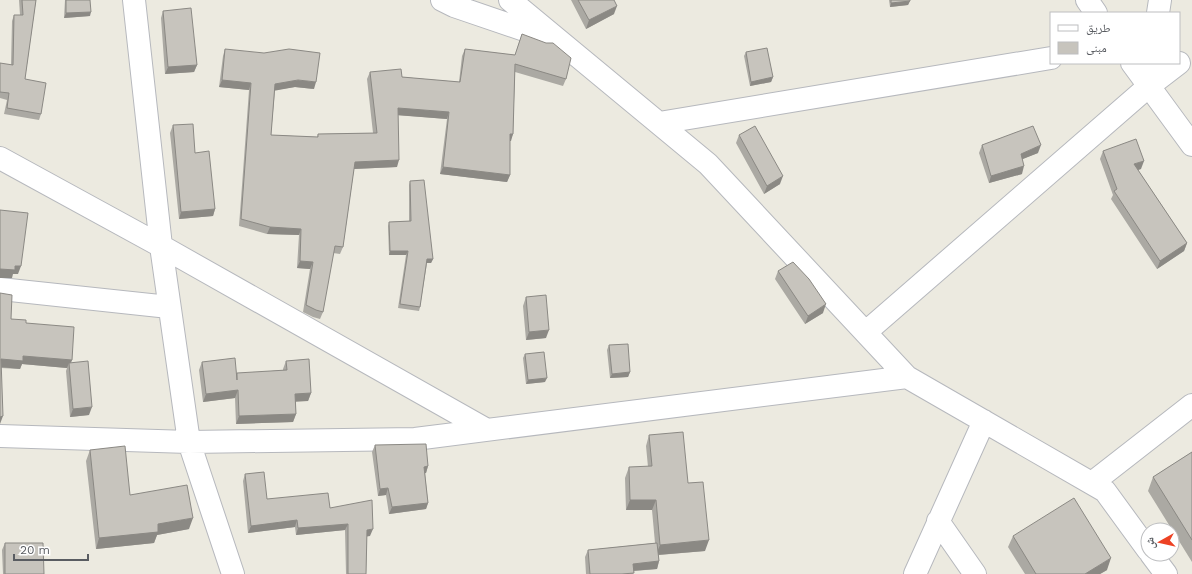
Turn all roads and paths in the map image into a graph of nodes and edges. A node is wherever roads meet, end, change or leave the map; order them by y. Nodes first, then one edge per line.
1 (134, 0) edge
2 (442, 0) edge
3 (510, 0) edge
4 (1087, 0) edge
5 (1160, 0) edge
6 (1095, 12) edge
7 (1158, 12) edge
8 (562, 43) junction
9 (1192, 53) edge
10 (1050, 58) edge
11 (1180, 62) edge
12 (1133, 64) edge
13 (1152, 64) edge
14 (1178, 64) edge
15 (1149, 86) junction
16 (658, 123) junction
17 (1192, 145) edge
18 (0, 158) edge
19 (161, 246) junction
20 (0, 289) edge
21 (170, 307) junction
22 (866, 332) junction
23 (907, 377) junction
24 (1192, 405) edge
25 (984, 421) junction
26 (487, 430) junction
27 (0, 436) edge
28 (189, 442) junction
29 (1092, 483) junction
30 (938, 521) junction
31 (1140, 539) edge
32 (1157, 562) edge
33 (233, 574) edge
34 (915, 574) edge
35 (975, 574) edge
36 (1166, 574) edge

1 - 19 street
2 - 8 street
3 - 8 street
4 - 6 street
5 - 7 street
8 - 16 street
9 - 11 street
10 - 16 street
12 - 15 street
13 - 15 street
14 - 15 street
15 - 17 street
15 - 22 street
16 - 22 street
18 - 19 street
19 - 21 street
19 - 26 street
20 - 21 street
21 - 28 street
22 - 23 street
23 - 25 street
23 - 26 street
24 - 29 street
25 - 29 street
25 - 30 street
26 - 28 street
27 - 28 street
28 - 33 street
29 - 31 street
30 - 34 street
30 - 35 street
32 - 36 street

